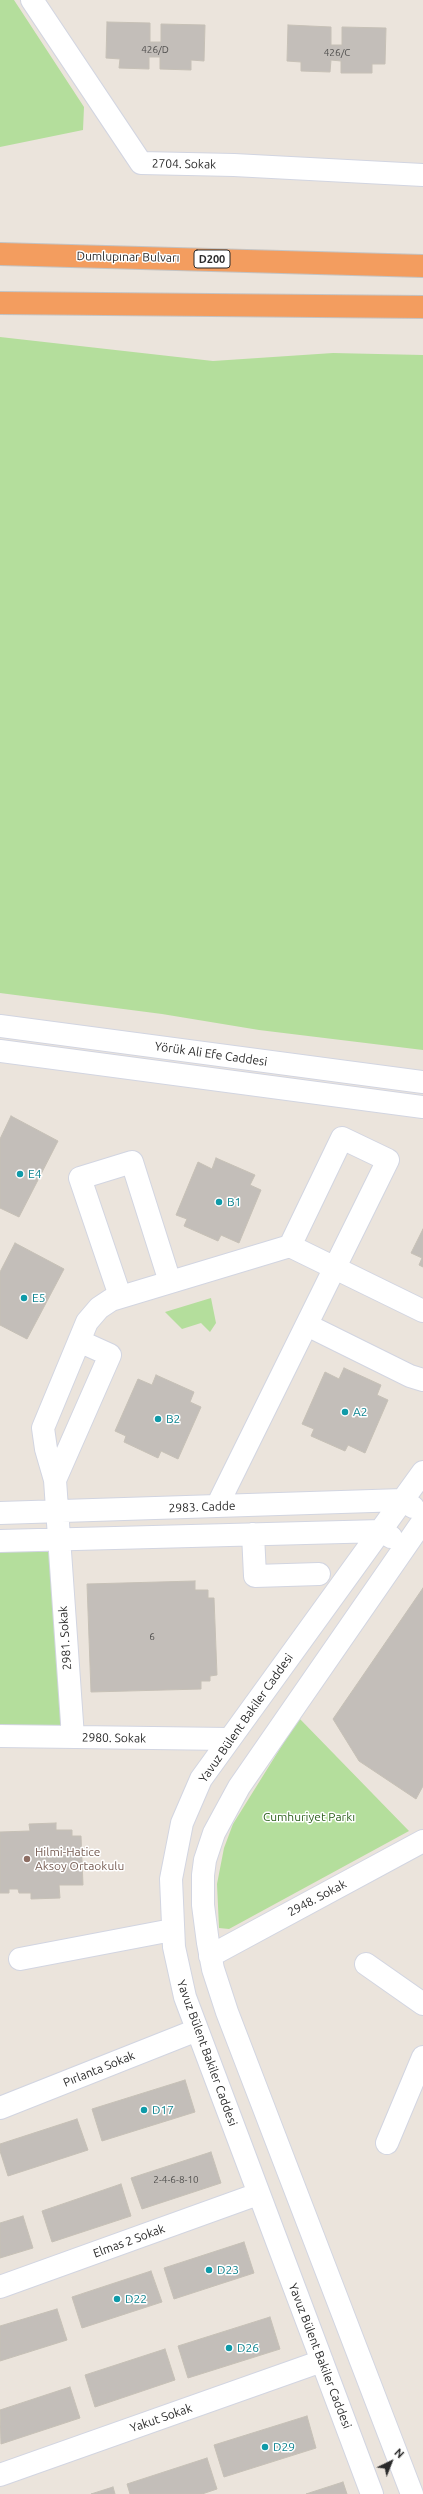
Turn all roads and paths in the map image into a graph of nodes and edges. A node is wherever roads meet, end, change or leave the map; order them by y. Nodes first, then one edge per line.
1 (32, 0) edge
2 (423, 176) edge
3 (0, 254) edge
4 (423, 266) edge
5 (0, 303) edge
6 (423, 307) edge
7 (0, 1026) edge
8 (0, 1051) edge
9 (423, 1082) edge
10 (423, 1107) edge
11 (290, 1246) junction
12 (335, 1268) junction
13 (170, 1282) junction
14 (120, 1296) junction
15 (423, 1311) edge
16 (307, 1325) junction
17 (79, 1341) junction
18 (423, 1380) edge
19 (423, 1472) edge
20 (55, 1480) junction
21 (403, 1500) junction
22 (217, 1506) junction
23 (57, 1512) junction
24 (0, 1513) edge
25 (423, 1514) edge
26 (423, 1521) edge
27 (382, 1531) junction
28 (253, 1534) junction
29 (58, 1539) junction
30 (0, 1541) edge
31 (405, 1546) junction
32 (319, 1574) dead end
33 (0, 1736) edge
34 (73, 1737) junction
35 (228, 1740) junction
36 (423, 1841) edge
37 (172, 1930) junction
38 (210, 1956) junction
39 (20, 1959) dead end
40 (366, 1964) dead end
41 (423, 2004) edge
42 (197, 2030) junction
43 (423, 2057) edge
44 (0, 2108) edge
45 (386, 2143) dead end
46 (258, 2194) junction
47 (0, 2287) edge
48 (322, 2361) junction
49 (0, 2475) edge
50 (372, 2494) edge
51 (412, 2494) edge

1 - 2 street, 2704. Sokak
3 - 4 highway, Dumlupınar Bulvarı / D200
5 - 6 highway
7 - 9 street, Yörük Ali Efe Caddesi
8 - 10 street, Yörük Ali Efe Caddesi
11 - 12 street
11 - 12 street
11 - 13 street
12 - 15 street
12 - 16 street
13 - 14 street
13 - 14 street
14 - 17 street
16 - 18 street
16 - 22 street
17 - 20 street
17 - 20 street
19 - 21 street, Yavuz Bülent Bakiler Caddesi
20 - 23 street, 2981. Sokak
21 - 22 street, 2983. Cadde
21 - 25 street
21 - 27 street, Yavuz Bülent Bakiler Caddesi
22 - 23 street, 2983. Cadde
23 - 24 street, 2983. Cadde
23 - 29 street, 2981. Sokak
26 - 31 street
27 - 28 street
27 - 31 street
27 - 35 street, Yavuz Bülent Bakiler Caddesi
28 - 29 street
28 - 32 street
29 - 30 street
29 - 34 street, 2981. Sokak
31 - 38 street
33 - 34 street, 2980. Sokak
34 - 35 street, 2980. Sokak
35 - 37 street, Yavuz Bülent Bakiler Caddesi
36 - 38 street, 2948. Sokak
37 - 39 street
37 - 42 street, Yavuz Bülent Bakiler Caddesi
38 - 51 street
40 - 41 street
42 - 44 street, Pırlanta Sokak
42 - 46 street, Yavuz Bülent Bakiler Caddesi
43 - 45 street
46 - 47 street, Elmas 2 Sokak
46 - 48 street, Yavuz Bülent Bakiler Caddesi
48 - 49 street, Yakut Sokak
48 - 50 street, Yavuz Bülent Bakiler Caddesi

